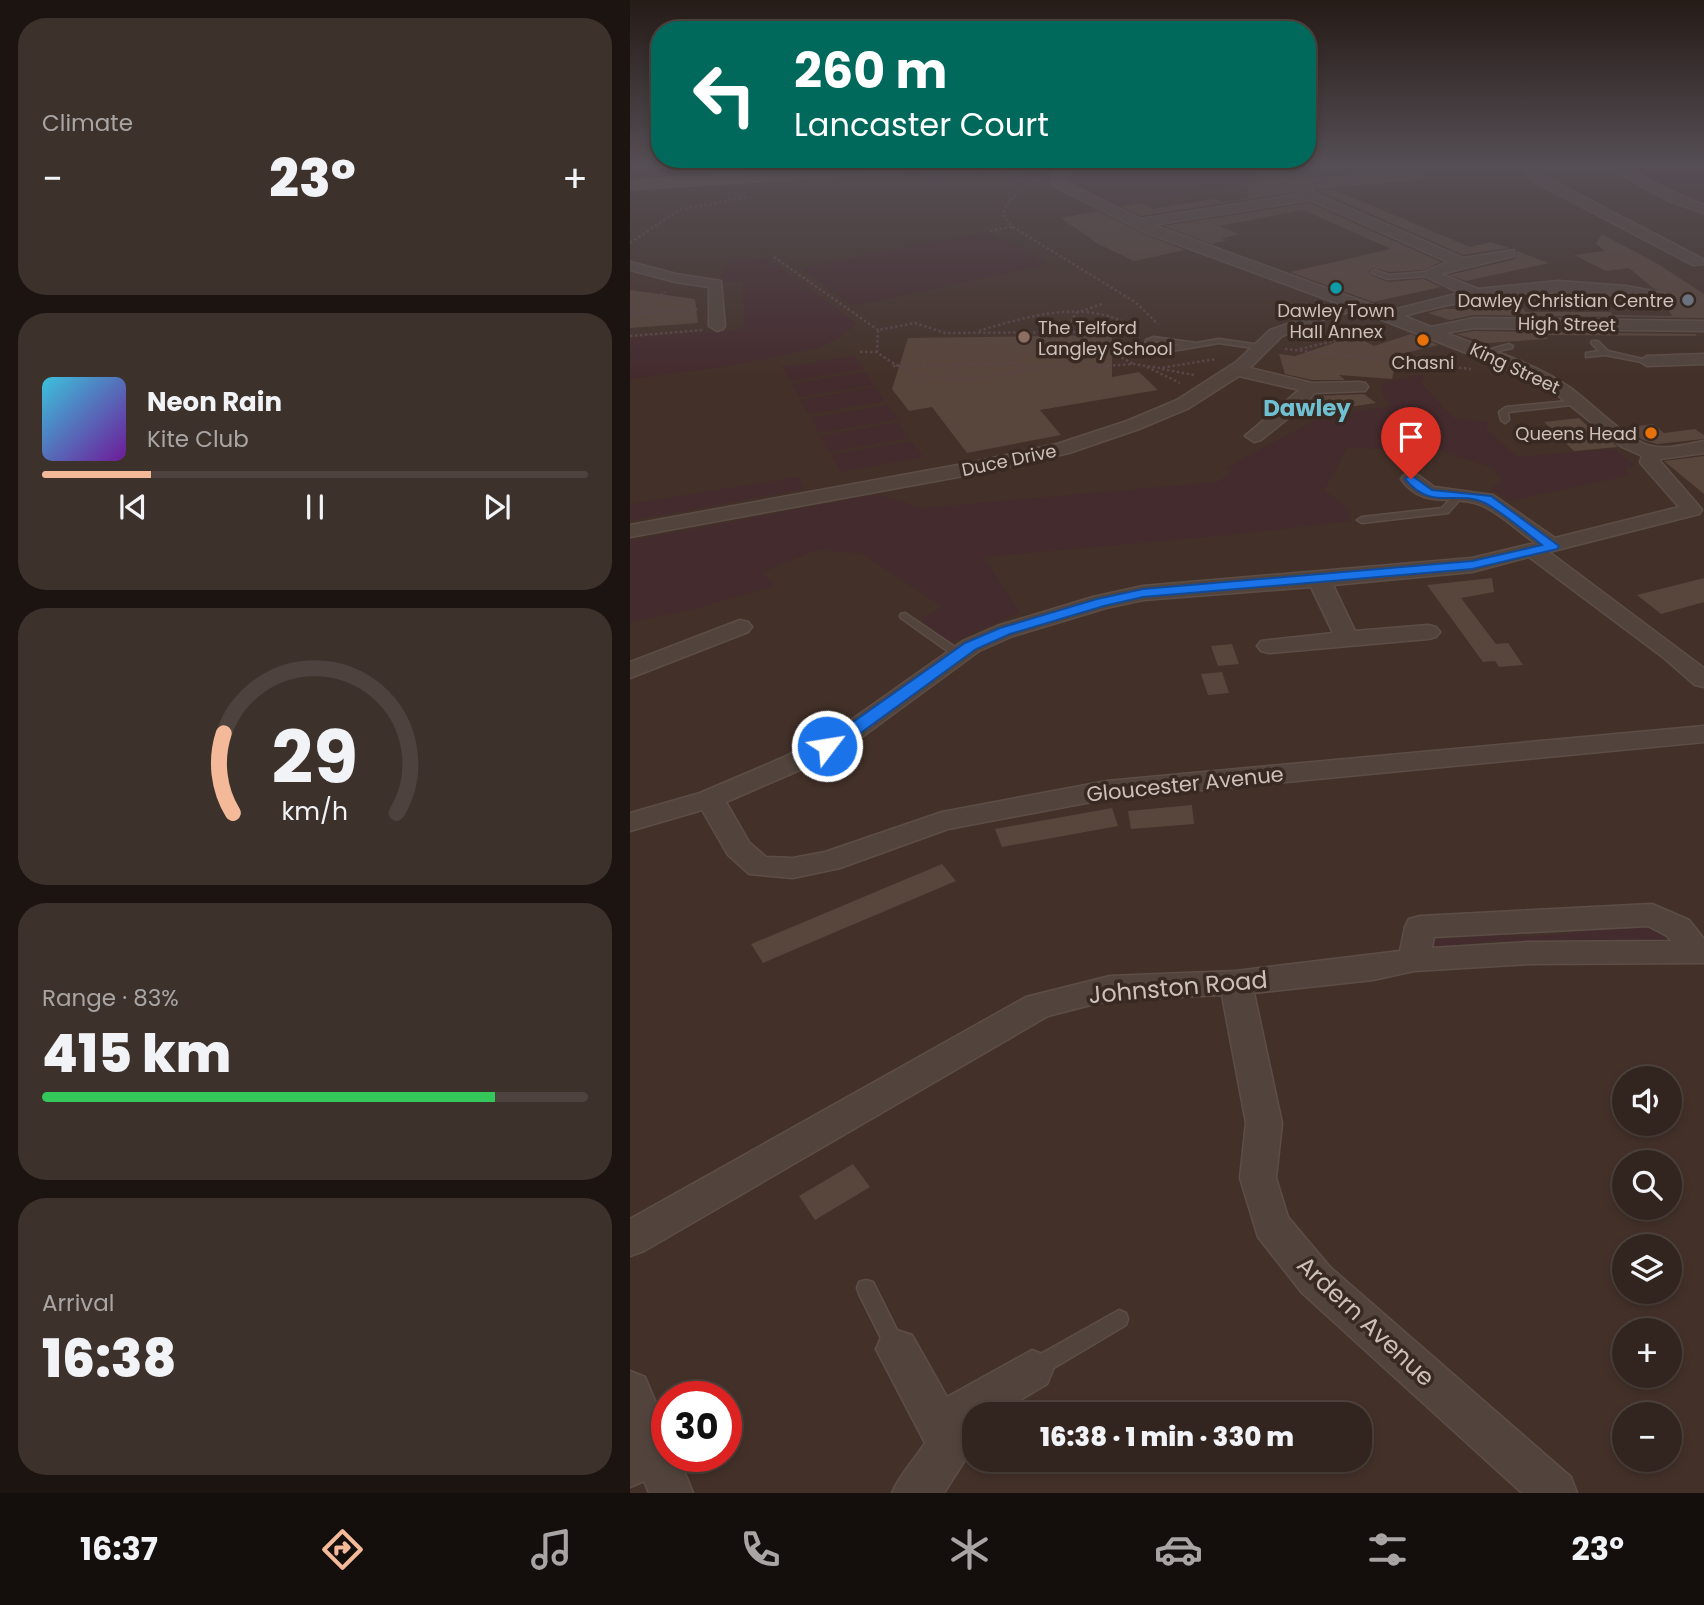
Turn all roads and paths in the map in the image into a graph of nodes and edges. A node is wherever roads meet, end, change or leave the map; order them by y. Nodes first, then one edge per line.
1 (1029, 237) edge
2 (1171, 237) edge
3 (1407, 237) edge
4 (1649, 237) edge
5 (1508, 253) dead end
6 (774, 257) dead end
7 (1662, 258) dead end
8 (1696, 261) edge
9 (1461, 262) junction
10 (630, 266) edge
11 (1374, 272) dead end
12 (1427, 274) junction
13 (674, 288) dead end
14 (1474, 293) junction
15 (1663, 298) dead end
16 (1102, 304) dead end
17 (1355, 306) junction
18 (717, 307) junction
19 (630, 313) edge
20 (1076, 313) junction
21 (1385, 323) junction
22 (716, 326) joint
23 (1704, 326) edge
24 (1165, 328) dead end
25 (878, 330) junction
26 (1072, 332) junction
27 (1116, 332) junction
28 (1431, 332) junction
29 (974, 333) junction
30 (630, 336) edge
31 (1595, 343) dead end
32 (1197, 345) junction
33 (1509, 346) dead end
34 (1268, 348) junction
35 (1292, 350) junction
36 (860, 352) dead end
37 (877, 352) junction
38 (1485, 352) junction
39 (1605, 353) junction
40 (1589, 355) dead end
41 (1704, 359) edge
42 (1647, 361) joint
43 (1133, 364) dead end
44 (957, 365) junction
45 (1050, 365) dead end
46 (892, 366) junction
47 (1145, 366) dead end
48 (1030, 368) junction
49 (1160, 368) dead end
50 (1236, 370) junction
51 (1480, 370) dead end
52 (1206, 377) dead end
53 (953, 382) junction
54 (1191, 387) dead end
55 (1359, 387) dead end
56 (1309, 388) junction
57 (1578, 402) junction
58 (1504, 420) dead end
59 (1256, 427) dead end
60 (1704, 447) edge
61 (1660, 452) junction
62 (1389, 480) dead end
63 (1459, 495) junction
64 (1698, 513) edge
65 (1362, 520) dead end
66 (630, 531) edge
67 (1543, 549) junction
68 (1319, 580) junction
69 (905, 616) dead end
70 (740, 627) dead end
71 (1428, 632) dead end
72 (1347, 639) junction
73 (1269, 646) dead end
74 (957, 653) junction
75 (630, 671) edge
76 (1704, 680) edge
77 (1704, 734) edge
78 (710, 799) junction
79 (630, 822) edge
80 (1700, 952) edge
81 (1237, 983) junction
82 (630, 1239) edge
83 (866, 1288) dead end
84 (1119, 1319) dead end
85 (897, 1349) joint
86 (1032, 1370) joint
87 (630, 1391) edge
88 (939, 1425) junction
89 (641, 1458) edge
90 (671, 1493) edge
91 (914, 1493) edge
92 (1555, 1493) edge

1 - 24 path
2 - 17 street
3 - 9 street
4 - 8 street
5 - 9 street
6 - 25 path
7 - 8 street
9 - 12 street
10 - 18 street
11 - 12 lane
12 - 14 street
13 - 19 path
14 - 15 street
14 - 21 street
16 - 20 path
17 - 21 street
17 - 34 street, Duce Drive
18 - 19 path
18 - 22 street
20 - 26 path
20 - 27 path
20 - 29 path
21 - 28 street, King Street
21 - 35 path
22 - 30 path
23 - 28 street, High Street
25 - 29 path
25 - 37 path
26 - 27 path
26 - 29 path
27 - 43 path
28 - 38 street, King Street
31 - 39 lane
32 - 32 lane
32 - 34 lane
33 - 38 lane
34 - 35 path
34 - 50 street, Duce Drive
35 - 51 path
36 - 37 path
37 - 46 path
38 - 57 street, King Street
39 - 40 lane
39 - 42 lane
41 - 42 street
44 - 46 path
44 - 48 path
44 - 53 path
45 - 48 path
46 - 53 path
47 - 54 path
48 - 53 path
49 - 52 path
50 - 56 street
50 - 66 street, Duce Drive
55 - 56 street
56 - 59 street
57 - 58 lane
57 - 61 street, King Street
60 - 61 street
61 - 64 street
62 - 63 street
63 - 65 lane
63 - 67 street
64 - 67 street
67 - 68 street
67 - 76 street
68 - 72 street
68 - 74 street
69 - 74 lane
70 - 75 street
71 - 72 street
72 - 73 street
74 - 78 street
77 - 78 street, Gloucester Avenue
78 - 79 street
80 - 81 street, Johnston Road
81 - 82 street, Johnston Road
81 - 92 street, Ardern Avenue
83 - 85 lane
84 - 86 lane
85 - 88 street
86 - 88 street
87 - 89 street
88 - 91 street
89 - 90 street

